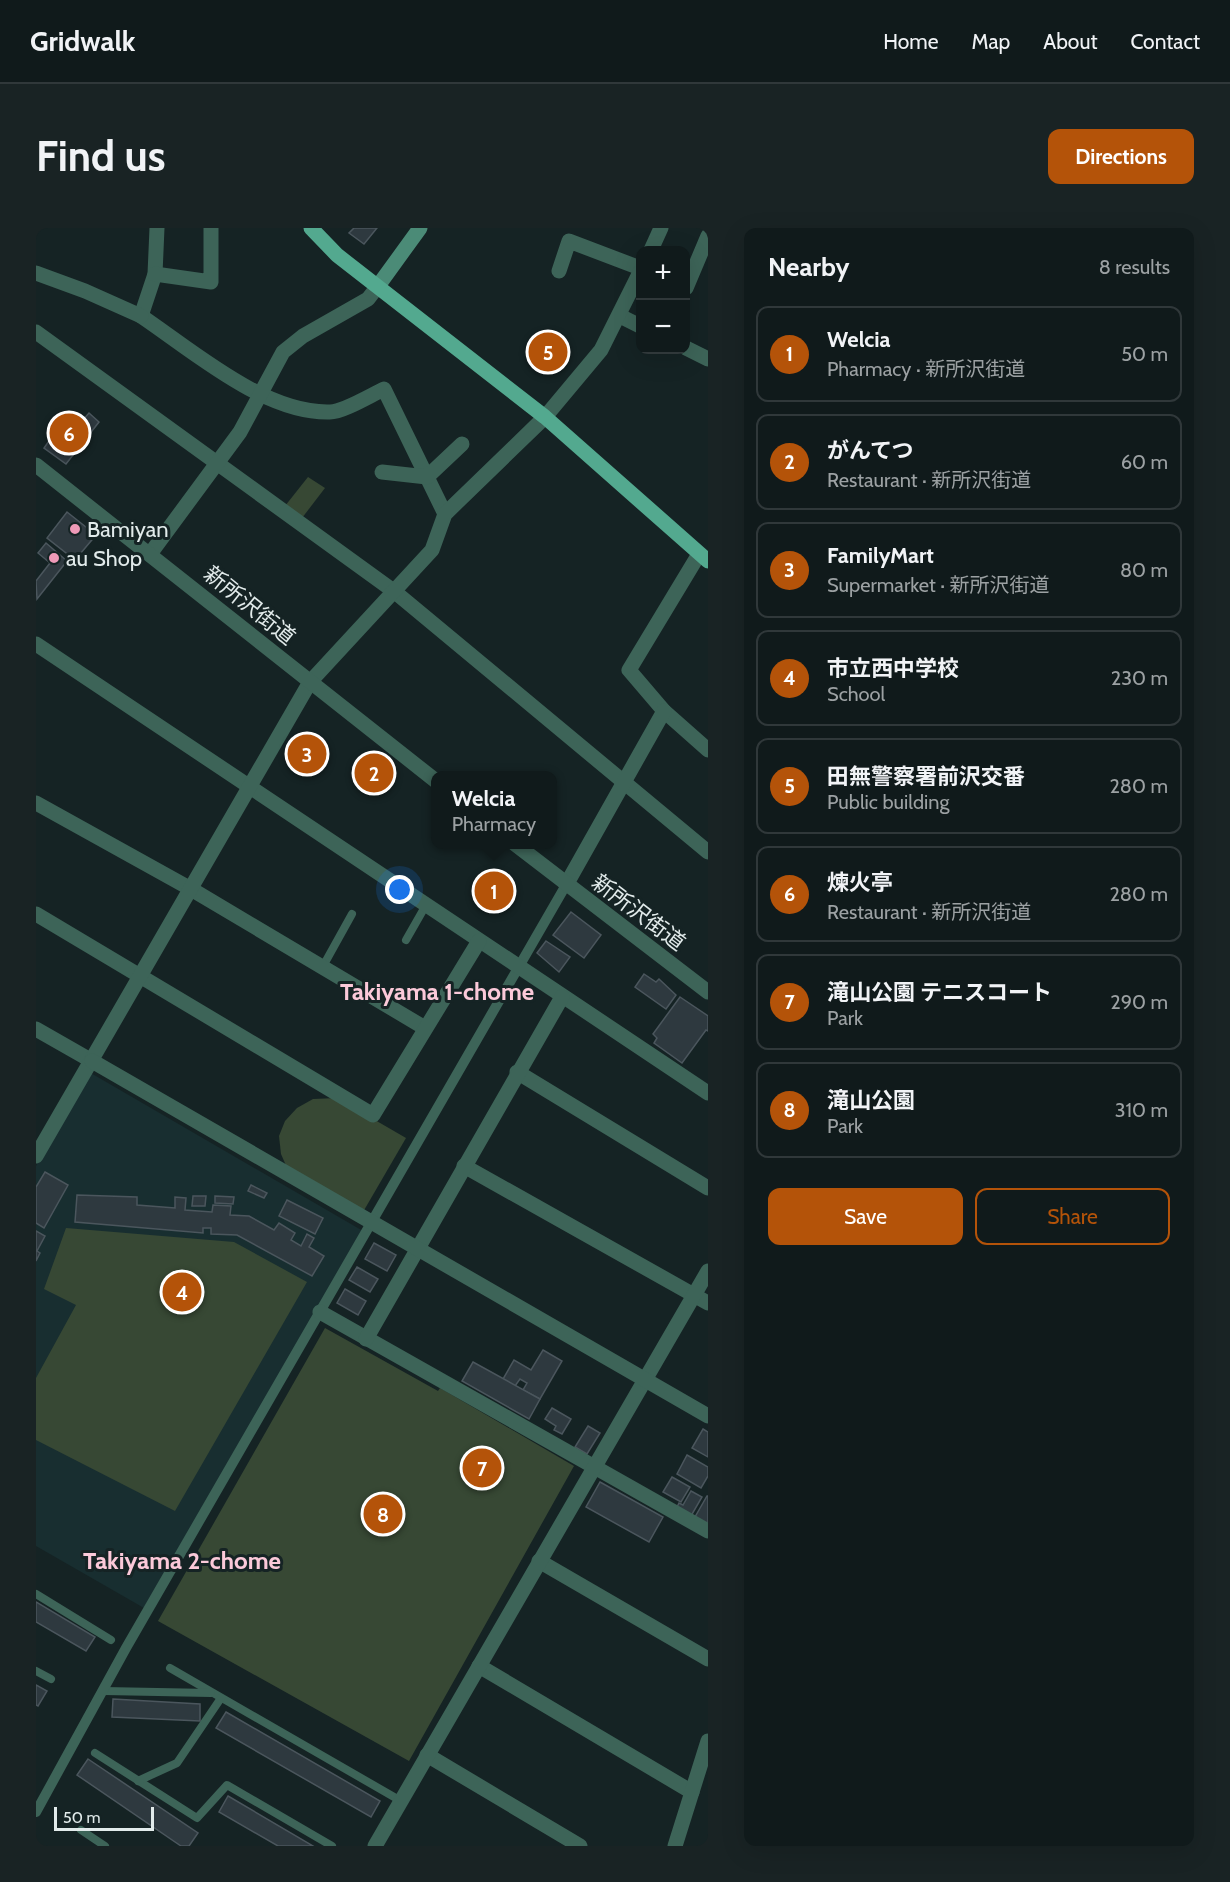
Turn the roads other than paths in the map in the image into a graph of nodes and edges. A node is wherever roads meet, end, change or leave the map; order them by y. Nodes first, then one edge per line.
1 (157, 228) edge
2 (211, 228) edge
3 (311, 228) edge
4 (420, 228) edge
5 (661, 228) edge
6 (708, 236) edge
7 (653, 246) edge
8 (636, 268) edge
9 (559, 271) dead end
10 (36, 273) edge
11 (155, 274) junction
12 (636, 279) edge
13 (690, 279) edge
14 (378, 286) junction
15 (141, 316) junction
16 (620, 316) junction
17 (636, 324) edge
18 (36, 332) edge
19 (690, 350) edge
20 (708, 358) edge
21 (259, 395) junction
22 (545, 417) junction
23 (462, 444) dead end
24 (219, 462) junction
25 (36, 465) edge
26 (382, 472) dead end
27 (427, 477) junction
28 (445, 514) junction
29 (150, 554) junction
30 (704, 558) edge
31 (395, 592) junction
32 (36, 644) edge
33 (310, 682) junction
34 (664, 711) junction
35 (708, 750) edge
36 (431, 778) edge
37 (624, 783) junction
38 (251, 787) junction
39 (36, 803) edge
40 (522, 849) edge
41 (708, 852) edge
42 (566, 885) junction
43 (191, 889) junction
44 (426, 905) junction
45 (36, 914) edge
46 (352, 914) dead end
47 (406, 940) dead end
48 (479, 941) junction
49 (321, 968) junction
50 (519, 968) junction
51 (141, 975) junction
52 (708, 992) edge
53 (562, 997) junction
54 (425, 1028) junction
55 (36, 1029) edge
56 (92, 1061) junction
57 (517, 1072) junction
58 (708, 1093) edge
59 (37, 1152) edge
60 (464, 1166) junction
61 (708, 1188) edge
62 (372, 1222) junction
63 (417, 1248) junction
64 (708, 1271) edge
65 (694, 1295) junction
66 (708, 1303) edge
67 (320, 1312) junction
68 (366, 1339) junction
69 (645, 1380) junction
70 (708, 1416) edge
71 (594, 1468) junction
72 (708, 1531) edge
73 (539, 1561) junction
74 (36, 1594) edge
75 (111, 1640) dead end
76 (708, 1659) edge
77 (479, 1666) junction
78 (170, 1668) dead end
79 (36, 1671) edge
80 (51, 1679) dead end
81 (105, 1691) junction
82 (212, 1693) junction
83 (221, 1698) junction
84 (708, 1741) edge
85 (95, 1753) dead end
86 (427, 1755) junction
87 (138, 1780) junction
88 (692, 1792) junction
89 (401, 1801) junction
90 (36, 1812) edge
91 (81, 1830) dead end
92 (105, 1846) edge
93 (332, 1846) edge
94 (375, 1846) edge
95 (580, 1846) edge
96 (675, 1846) edge

1 - 11 street
2 - 11 street
3 - 14 main road
4 - 14 main road
5 - 7 street
6 - 13 street
8 - 9 street
10 - 15 street
11 - 15 street
12 - 16 street
14 - 21 street
14 - 22 main road
15 - 21 street
16 - 17 street
16 - 22 street
18 - 24 street
19 - 20 street
21 - 24 street
21 - 27 street
22 - 28 street
22 - 30 main road
23 - 27 street
24 - 29 street
24 - 31 street
25 - 29 street, 新所沢街道
26 - 27 street
27 - 28 street
28 - 31 street
29 - 33 street, 新所沢街道
30 - 34 street
31 - 33 street
31 - 37 street
32 - 38 street
33 - 36 street, 新所沢街道
33 - 38 street
34 - 35 street
34 - 37 street
37 - 41 street
37 - 42 street
38 - 43 street
38 - 44 street
39 - 43 street
40 - 42 street, 新所沢街道
42 - 50 street
42 - 52 street, 新所沢街道
43 - 49 street
43 - 51 street
44 - 47 lane
44 - 48 street
45 - 51 street
46 - 49 lane
48 - 50 street
48 - 54 street
49 - 54 street
50 - 53 street
50 - 62 street
51 - 54 street
51 - 56 street
53 - 57 street
53 - 58 street
55 - 56 street
56 - 59 street
56 - 62 street
57 - 60 street
57 - 61 street
60 - 63 street
60 - 65 street
62 - 63 street
62 - 67 street
63 - 68 street
63 - 69 street
64 - 65 street
65 - 66 street
65 - 69 street
67 - 68 street
67 - 81 street
68 - 71 street
69 - 70 street
69 - 71 street
71 - 72 street
71 - 73 street
73 - 76 street
73 - 77 street
74 - 75 lane
77 - 86 street
77 - 88 street
78 - 82 lane
79 - 80 lane
81 - 82 lane
81 - 90 street
82 - 83 lane
83 - 87 lane
83 - 89 lane
84 - 88 street
85 - 87 lane
86 - 89 street
86 - 95 street
87 - 93 lane
88 - 96 street
89 - 94 street
91 - 92 lane

